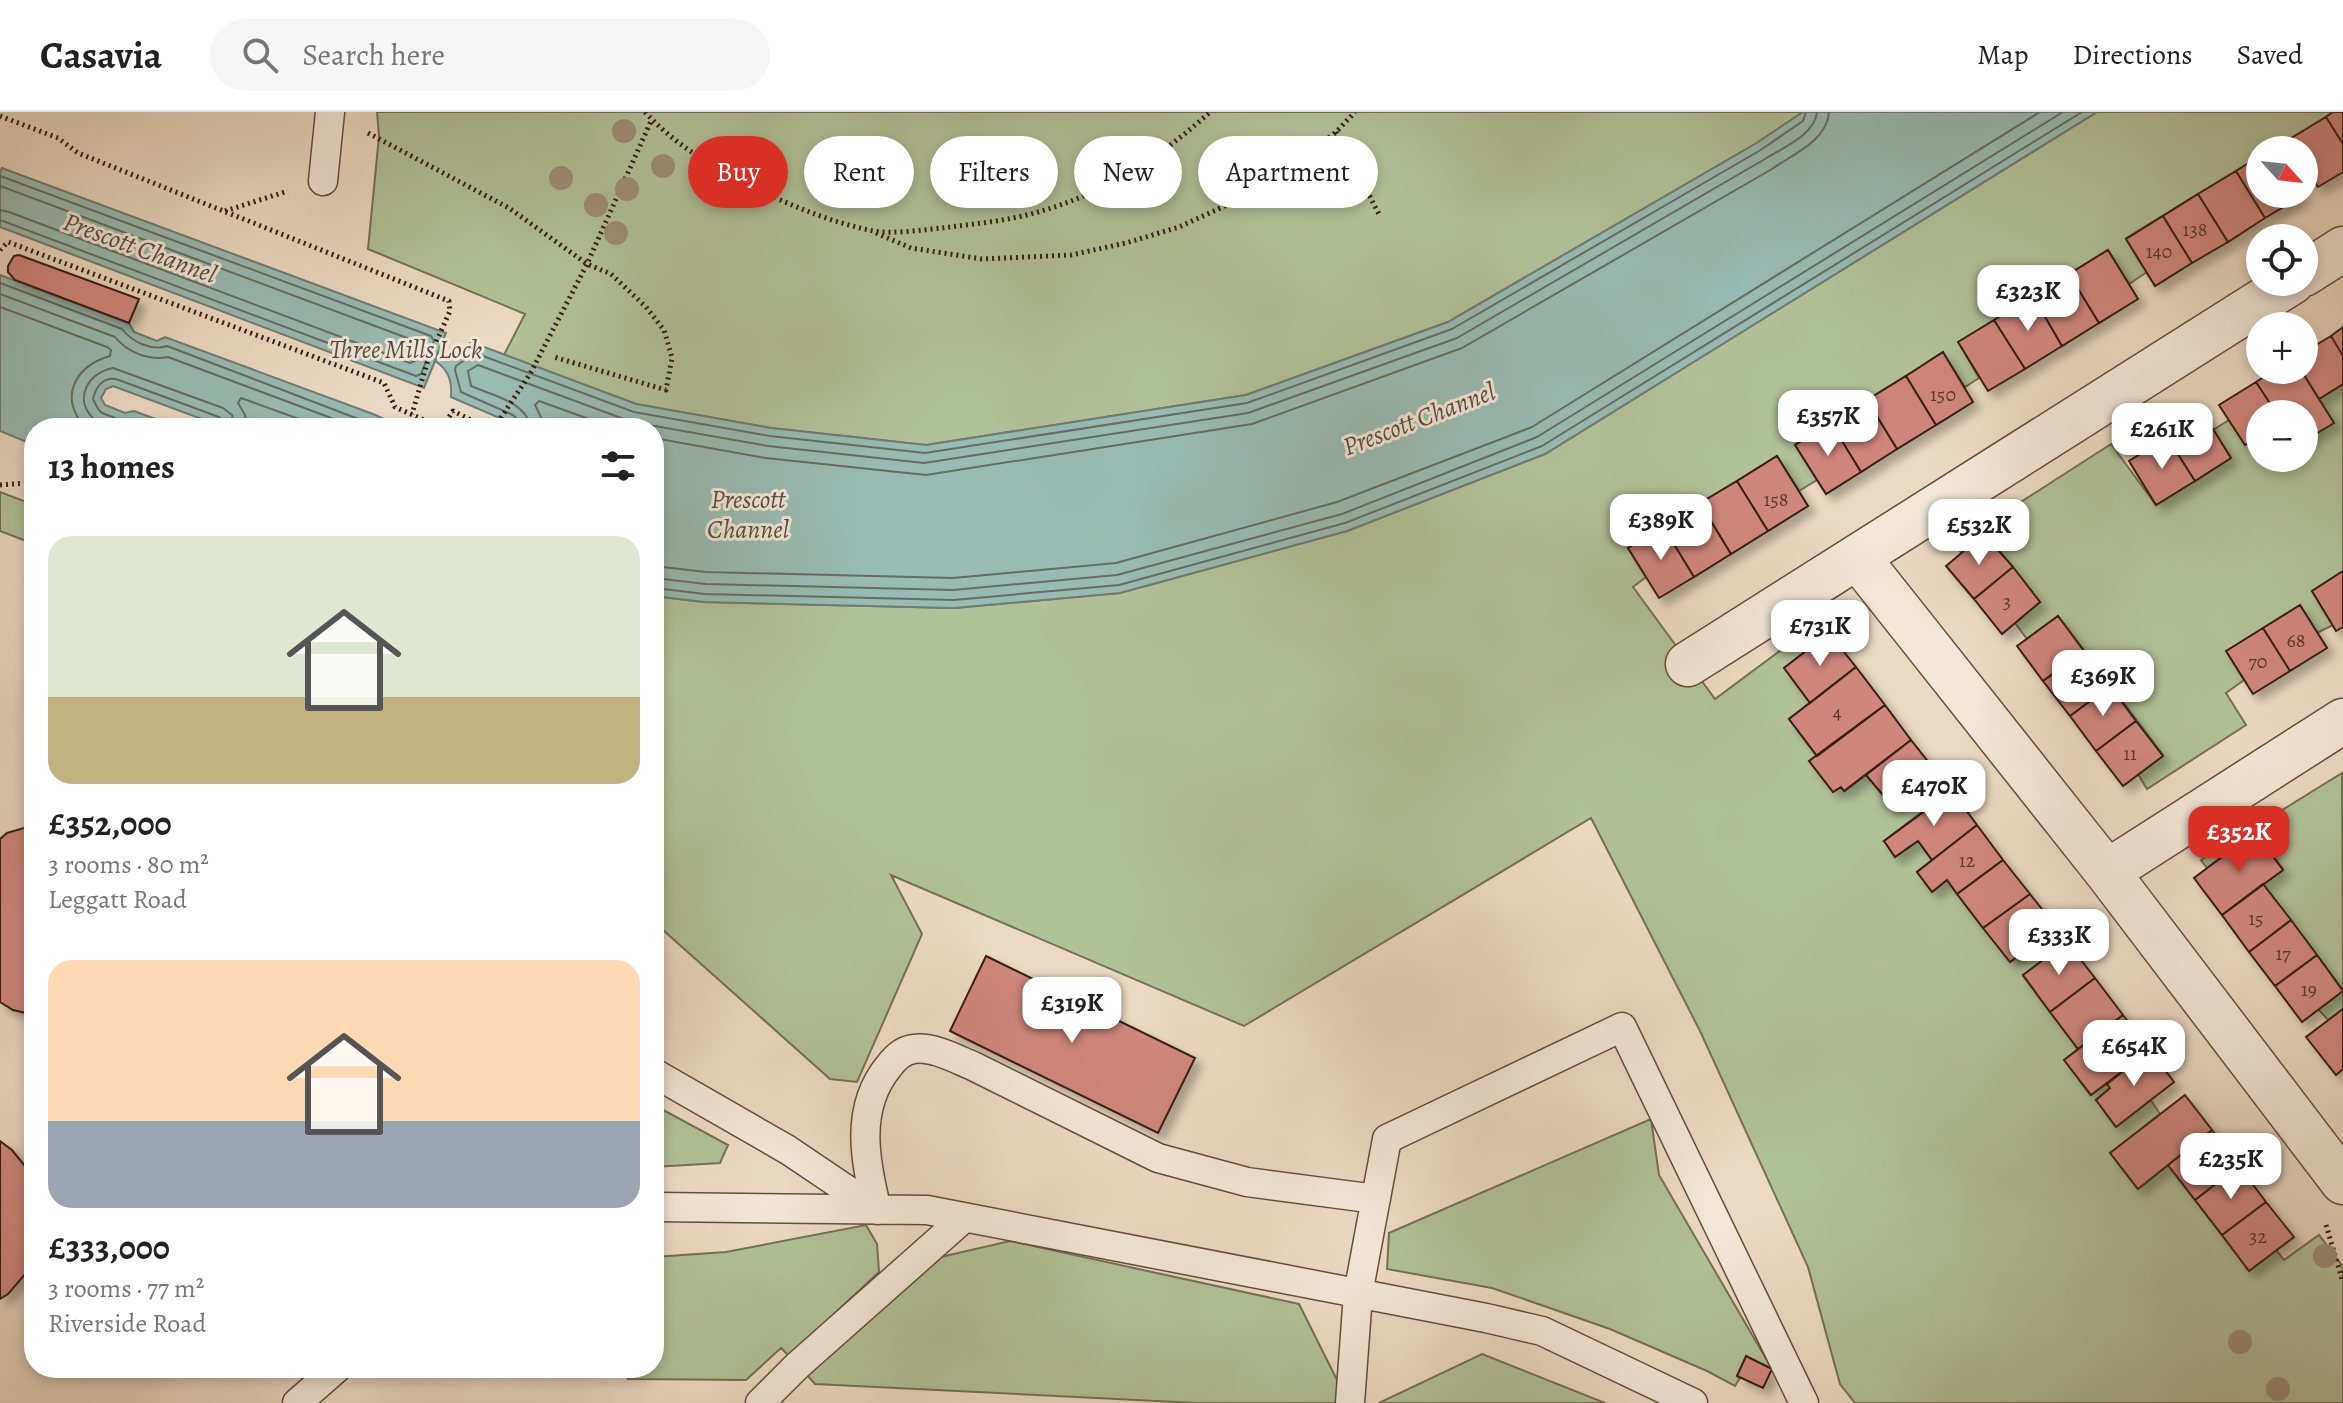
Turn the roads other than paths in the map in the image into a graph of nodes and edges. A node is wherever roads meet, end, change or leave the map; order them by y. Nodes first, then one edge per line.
1 (330, 112) edge
2 (323, 181) road end
3 (2343, 249) edge
4 (2318, 265) edge
5 (2270, 296) edge
6 (1858, 558) junction
7 (1688, 664) dead end
8 (2343, 721) edge
9 (2107, 872) junction
10 (664, 1079) edge
11 (2332, 1196) edge
12 (1376, 1199) junction
13 (664, 1207) edge
14 (877, 1210) junction
15 (964, 1218) junction
16 (1358, 1294) junction
17 (326, 1378) edge
18 (297, 1403) edge
19 (760, 1403) edge
20 (1350, 1403) edge
21 (1693, 1403) edge
22 (1804, 1403) edge

1 - 2 lane
3 - 4 street
5 - 6 street
6 - 7 street
6 - 9 street
8 - 9 street
9 - 11 street
10 - 14 lane
12 - 14 lane
12 - 16 lane
12 - 22 lane
13 - 14 lane
14 - 15 lane
15 - 16 lane
15 - 19 lane
16 - 20 lane
16 - 21 lane
17 - 18 lane

